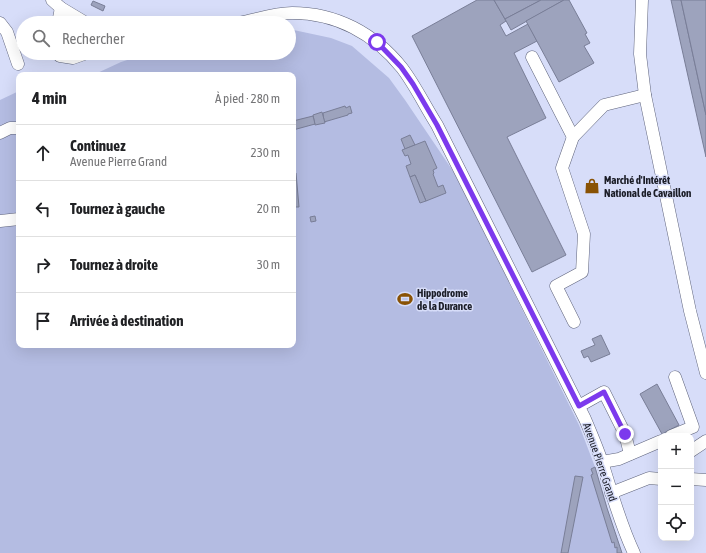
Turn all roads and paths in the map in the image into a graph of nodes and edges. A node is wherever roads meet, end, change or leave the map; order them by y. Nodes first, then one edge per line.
1 (52, 0) edge
2 (642, 0) edge
3 (61, 8) junction
4 (59, 16) edge
5 (74, 16) edge
6 (274, 16) edge
7 (0, 23) edge
8 (532, 57) dead end
9 (16, 58) edge
10 (17, 60) edge
11 (18, 64) dead end
12 (645, 95) junction
13 (16, 128) edge
14 (0, 133) edge
15 (573, 137) junction
16 (16, 219) edge
17 (0, 221) edge
18 (574, 322) dead end
19 (706, 373) edge
20 (675, 377) dead end
21 (579, 406) junction
22 (679, 433) edge
23 (658, 441) edge
24 (706, 441) edge
25 (694, 449) edge
26 (630, 454) junction
27 (602, 462) junction
28 (658, 472) edge
29 (649, 478) junction
30 (658, 479) edge
31 (694, 479) edge
32 (706, 480) edge
33 (611, 493) junction
34 (634, 553) edge

1 - 3 street
2 - 12 street
3 - 4 street
3 - 5 street
6 - 21 street, Avenue Pierre Grand
7 - 9 street
8 - 15 street
10 - 11 street
12 - 15 street
12 - 19 street
13 - 14 street
15 - 18 street
16 - 17 street
20 - 22 street
21 - 26 street
21 - 27 street, Avenue Pierre Grand
23 - 26 street
24 - 25 street
26 - 27 street
27 - 33 street, Avenue Pierre Grand
28 - 29 street
29 - 30 street
29 - 33 street
31 - 32 street
33 - 34 street, Avenue Pierre Grand

